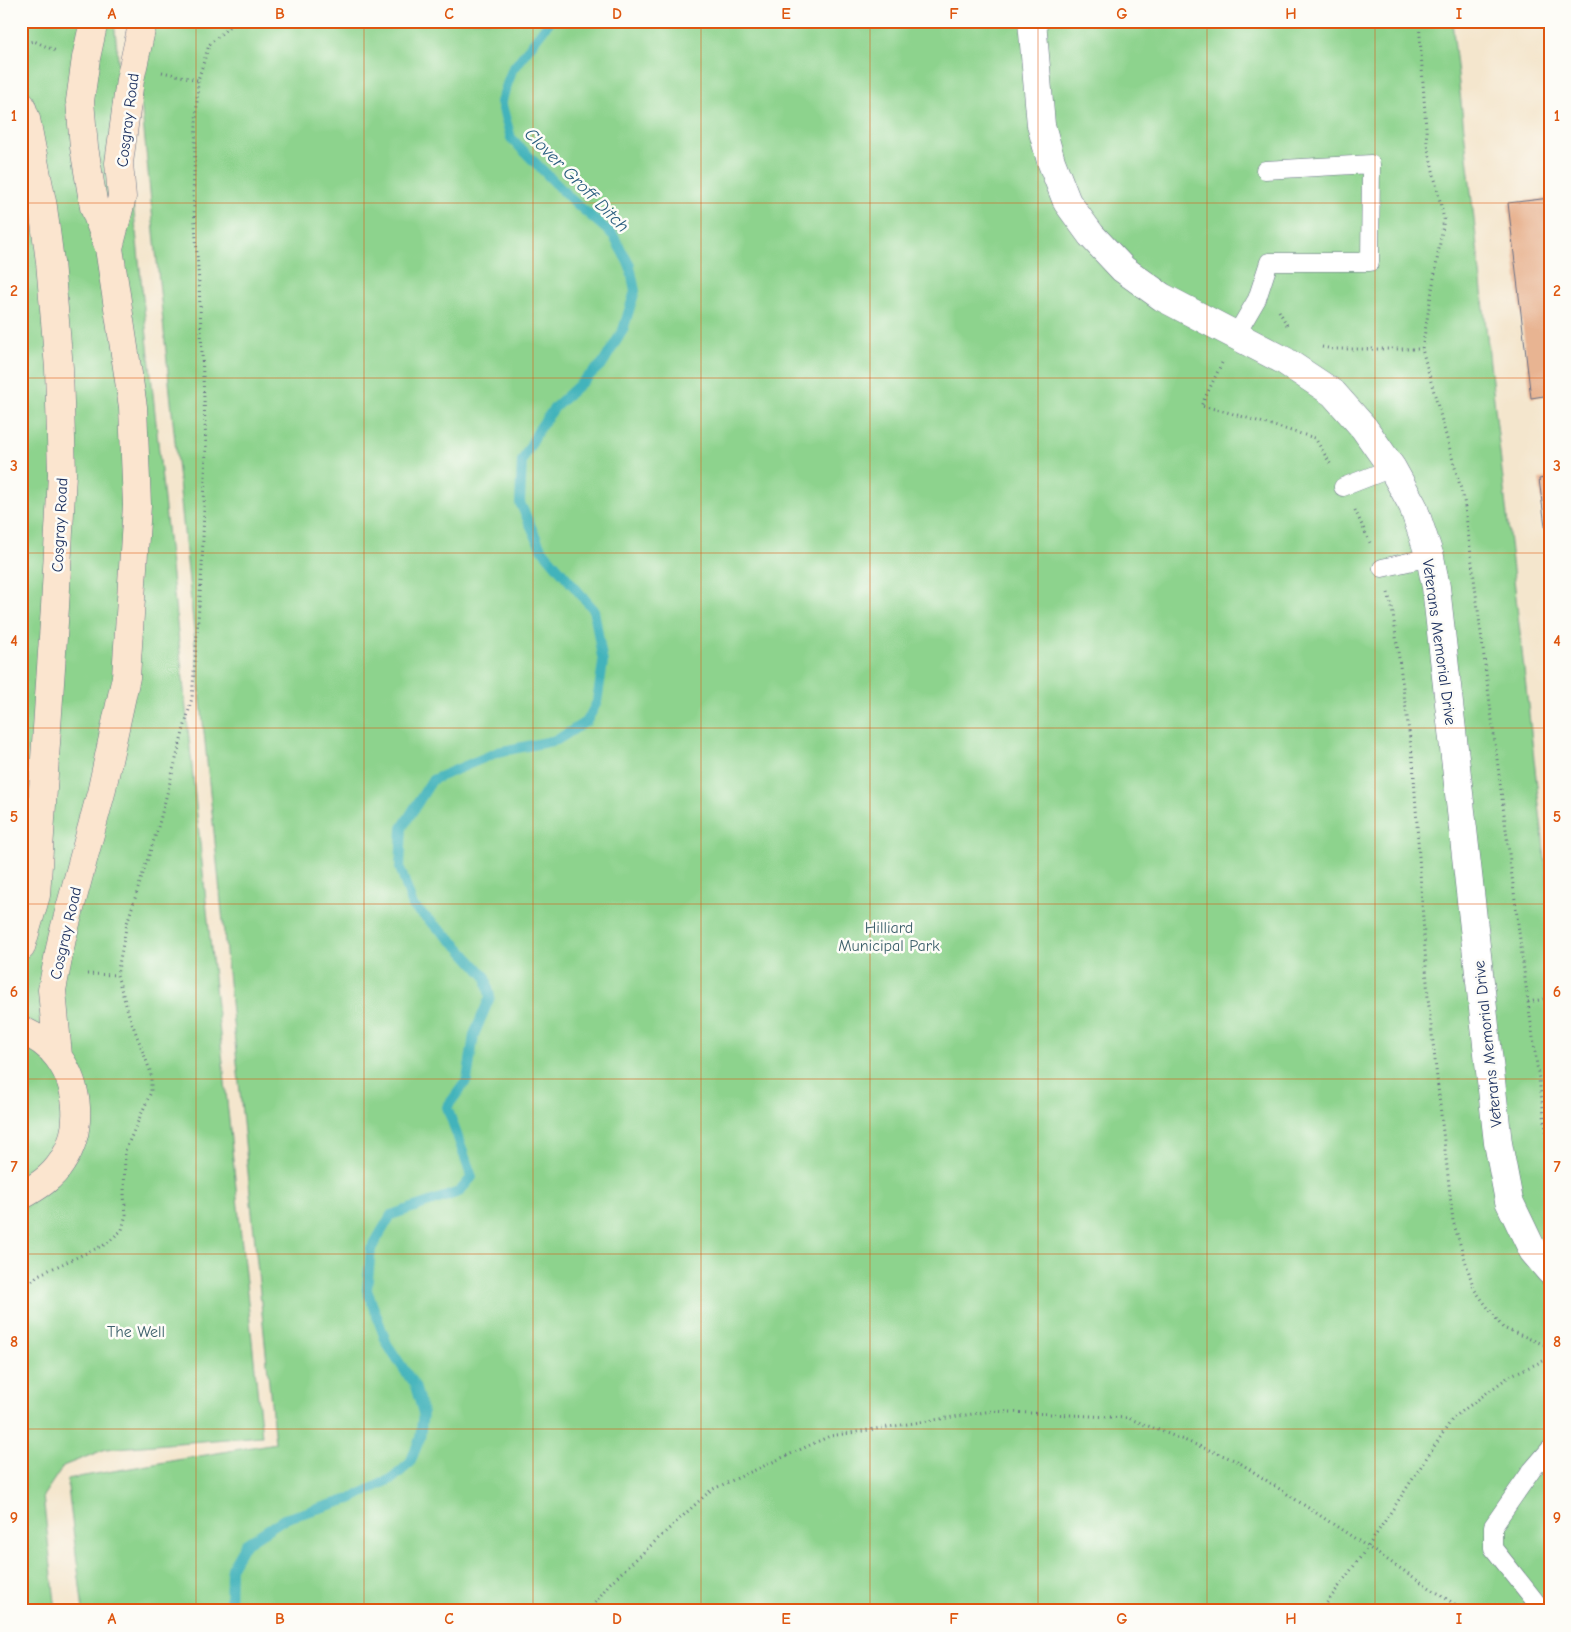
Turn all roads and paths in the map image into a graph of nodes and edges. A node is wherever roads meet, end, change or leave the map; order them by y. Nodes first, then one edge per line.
1 (94, 21) edge
2 (142, 21) edge
3 (234, 21) edge
4 (1032, 21) edge
5 (1418, 21) edge
6 (21, 44) edge
7 (58, 52) dead end
8 (160, 72) dead end
9 (198, 80) junction
10 (21, 105) edge
11 (1264, 170) dead end
12 (109, 248) junction
13 (1256, 299) junction
14 (1289, 328) dead end
15 (1236, 335) junction
16 (1315, 346) dead end
17 (1422, 348) junction
18 (1392, 468) junction
19 (1344, 487) junction
20 (1430, 557) junction
21 (1382, 568) junction
22 (21, 946) edge
23 (80, 974) dead end
24 (116, 975) junction
25 (1550, 998) edge
26 (1528, 1002) junction
27 (21, 1030) edge
28 (58, 1056) junction
29 (1550, 1157) edge
30 (21, 1196) edge
31 (1550, 1271) edge
32 (21, 1291) edge
33 (1550, 1347) edge
34 (1550, 1358) edge
35 (1550, 1449) edge
36 (1367, 1548) junction
37 (589, 1611) edge
38 (1321, 1611) edge
39 (1465, 1611) edge
40 (1543, 1611) edge

1 - 12 main road, Cosgray Road
2 - 12 main road, Cosgray Road
3 - 9 path
4 - 15 street, Veterans Memorial Drive
5 - 17 path
6 - 7 path
8 - 9 path
9 - 24 path
10 - 22 main road, Cosgray Road
11 - 13 lane
12 - 28 main road, Cosgray Road
13 - 14 path
13 - 15 lane
15 - 18 street, Veterans Memorial Drive
15 - 19 path
16 - 17 path
17 - 26 path
18 - 19 lane
18 - 20 street, Veterans Memorial Drive
19 - 21 path
20 - 21 lane
20 - 31 street, Veterans Memorial Drive
21 - 33 path
23 - 24 path
24 - 32 path
25 - 26 path
26 - 29 path
27 - 28 main road, Cosgray Road
28 - 30 main road, Cosgray Road
34 - 36 path
35 - 40 lane
36 - 37 path
36 - 38 path
36 - 39 path

